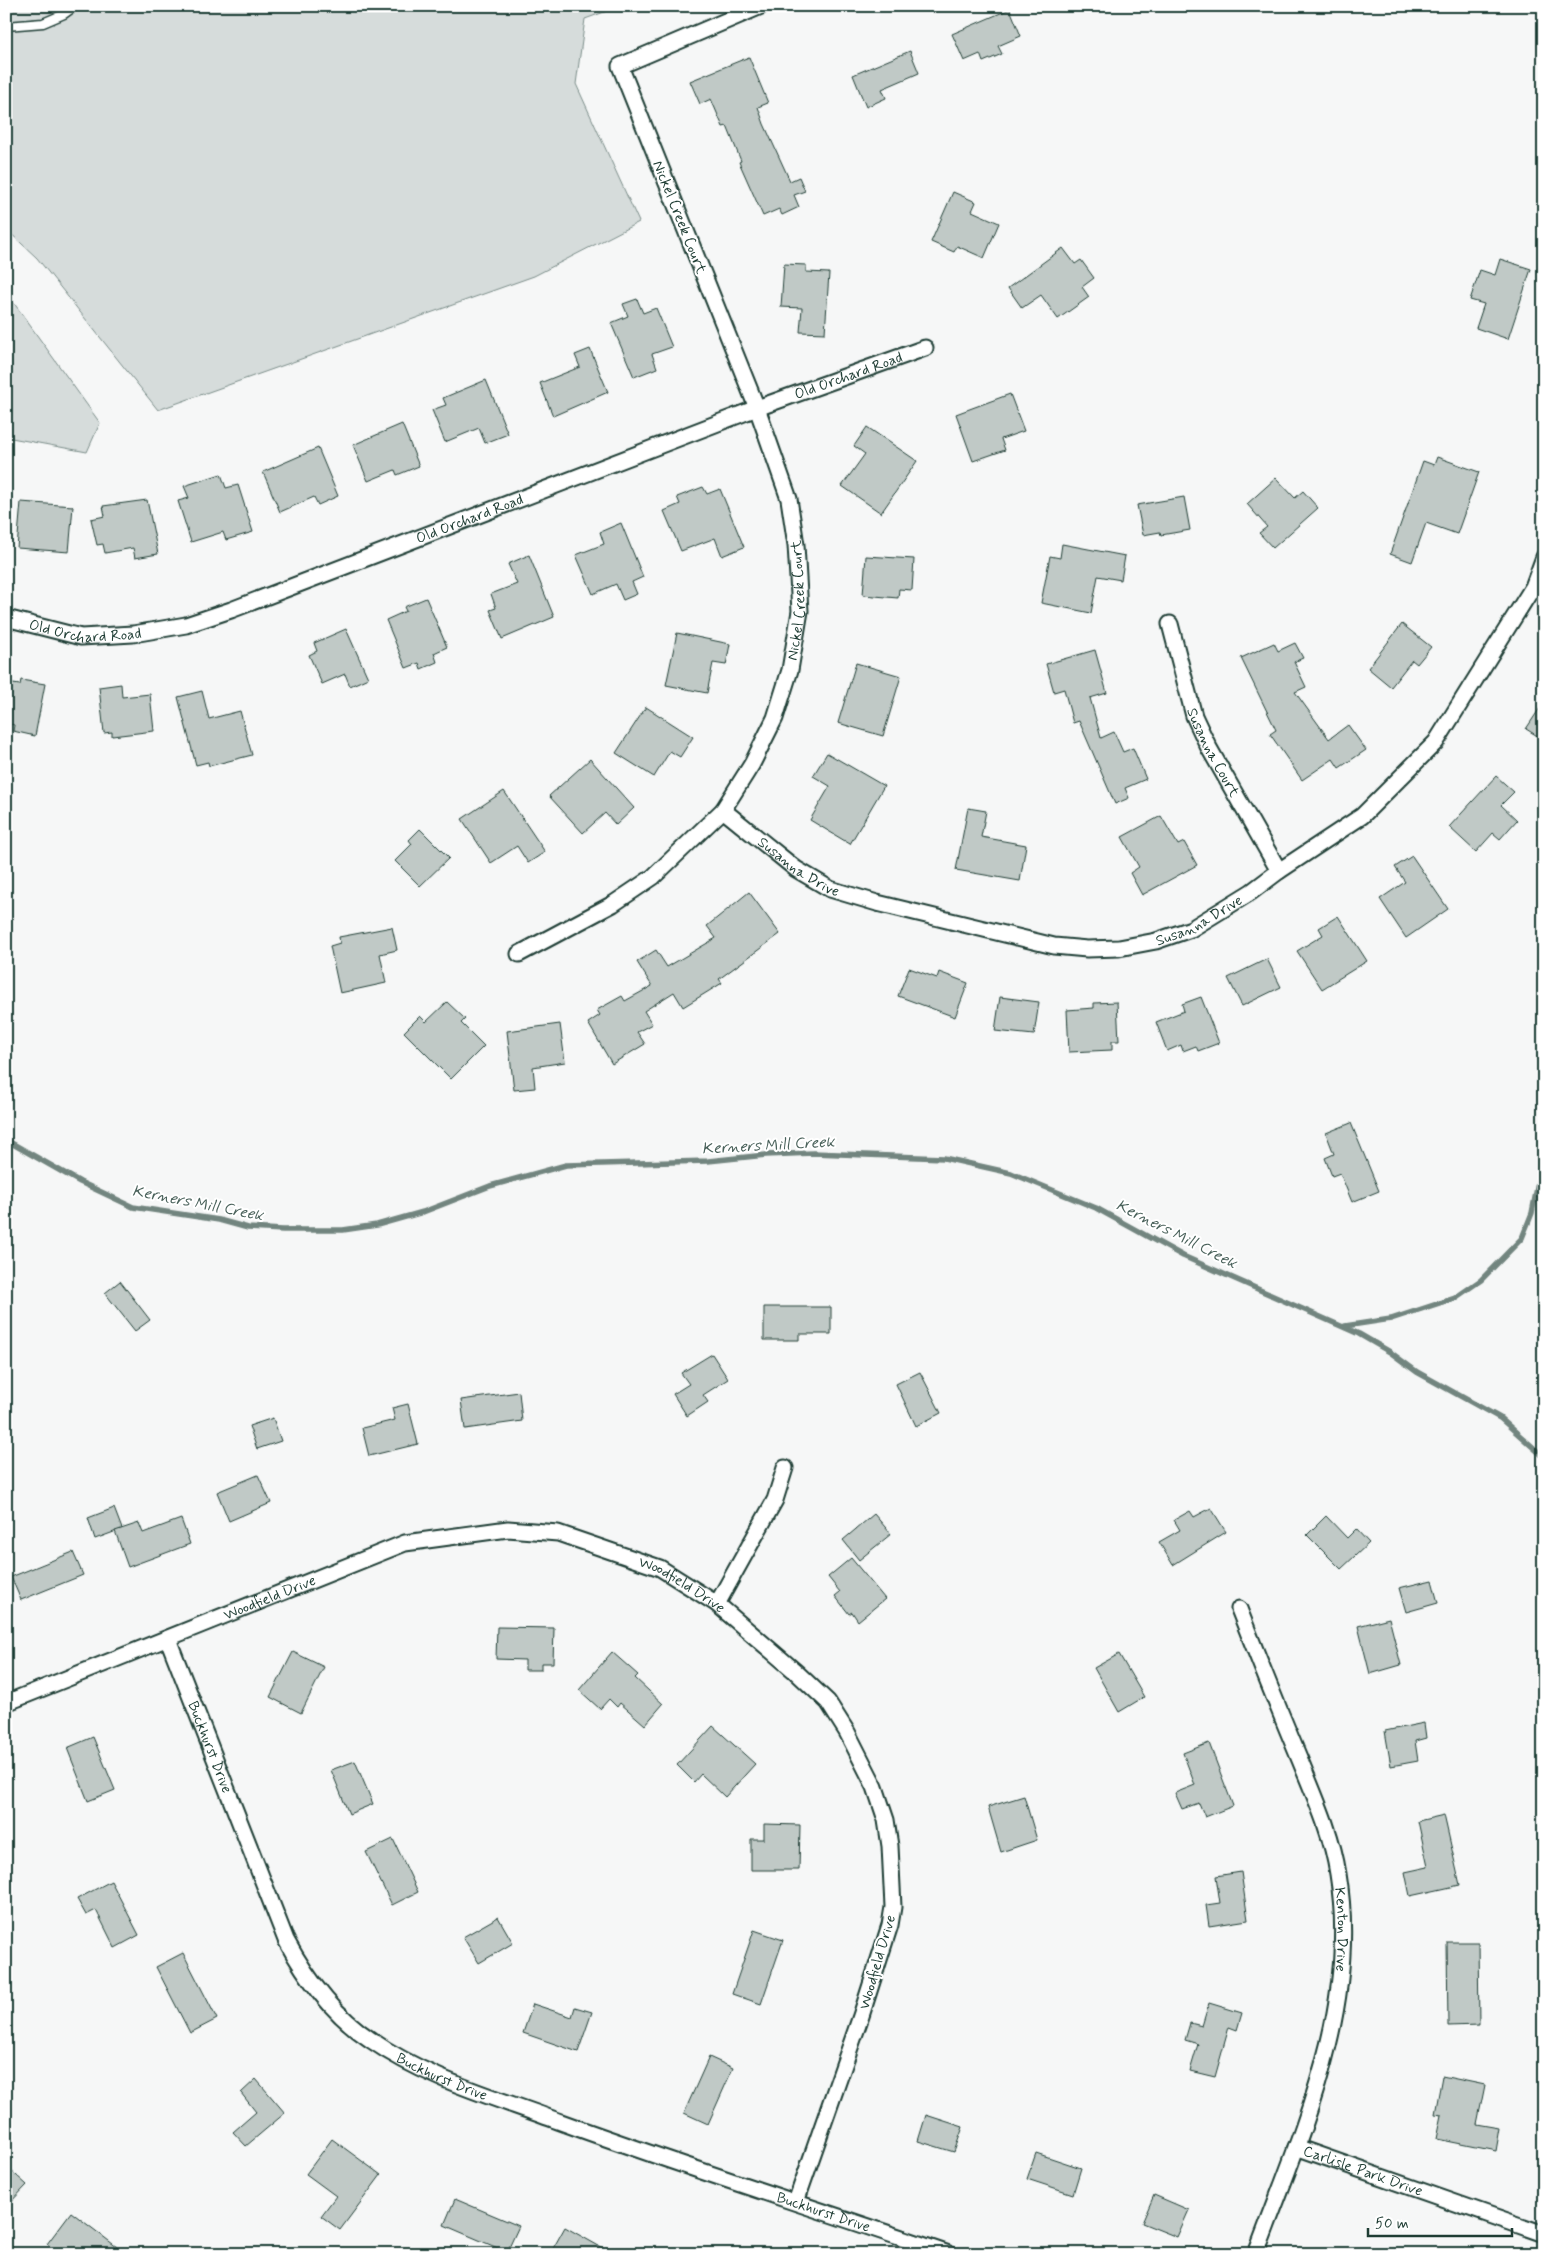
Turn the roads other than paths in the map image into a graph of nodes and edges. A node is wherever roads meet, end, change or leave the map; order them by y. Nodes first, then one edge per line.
1 (76, 6) edge
2 (761, 6) edge
3 (6, 26) edge
4 (925, 348) dead end
5 (758, 408) junction
6 (1544, 557) edge
7 (6, 618) edge
8 (1170, 624) dead end
9 (723, 810) junction
10 (1279, 871) junction
11 (519, 954) dead end
12 (786, 1468) dead end
13 (718, 1604) junction
14 (1239, 1609) dead end
15 (168, 1639) junction
16 (6, 1703) edge
17 (1296, 2147) junction
18 (796, 2202) junction
19 (1544, 2234) edge
20 (948, 2254) edge
21 (1256, 2254) edge

1 - 3 lane
2 - 5 street, Nickel Creek Court
4 - 5 street, Old Orchard Road
5 - 7 street, Old Orchard Road
5 - 9 street, Nickel Creek Court
6 - 10 street, Susanna Drive
8 - 10 street, Susanna Court
9 - 10 street, Susanna Drive
9 - 11 street, Nickel Creek Court
12 - 13 street
13 - 15 street, Woodfield Drive
13 - 18 street, Woodfield Drive
14 - 17 street, Kenton Drive
15 - 16 street, Woodfield Drive
15 - 18 street, Buckhurst Drive
17 - 19 street, Carlisle Park Drive
17 - 21 street, Kenton Drive
18 - 20 street, Buckhurst Drive

